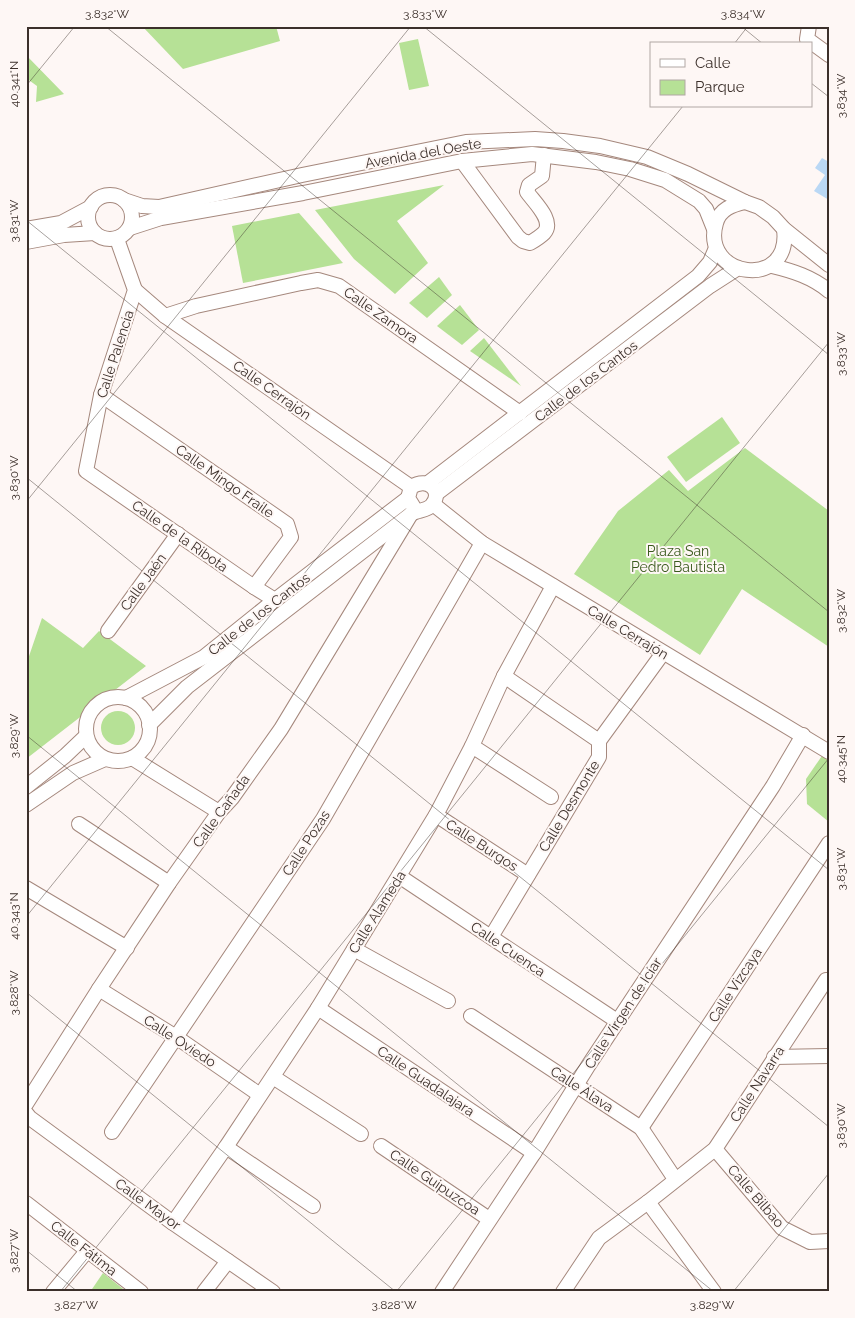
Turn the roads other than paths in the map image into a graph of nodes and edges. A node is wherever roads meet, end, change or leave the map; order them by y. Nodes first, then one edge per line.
1 (809, 26) edge
2 (812, 42) edge
3 (812, 42) edge
4 (829, 55) edge
5 (544, 155) junction
6 (462, 161) junction
7 (124, 200) junction
8 (745, 202) junction
9 (91, 207) junction
10 (130, 228) junction
11 (26, 229) edge
12 (714, 229) junction
13 (784, 229) junction
14 (95, 233) junction
15 (117, 239) junction
16 (26, 242) edge
17 (716, 248) junction
18 (829, 265) edge
19 (772, 266) junction
20 (738, 268) junction
21 (136, 290) junction
22 (829, 291) edge
23 (165, 316) junction
24 (101, 395) junction
25 (520, 413) junction
26 (86, 471) joint
27 (410, 493) junction
28 (432, 494) junction
29 (413, 512) junction
30 (178, 534) junction
31 (482, 543) junction
32 (553, 586) junction
33 (254, 587) junction
34 (275, 600) junction
35 (108, 631) dead end
36 (663, 653) junction
37 (504, 676) junction
38 (126, 698) junction
39 (149, 725) junction
40 (803, 735) junction
41 (86, 736) junction
42 (599, 741) junction
43 (472, 746) junction
44 (829, 752) edge
45 (132, 758) junction
46 (105, 759) junction
47 (26, 787) edge
48 (551, 797) dead end
49 (26, 805) edge
50 (219, 812) junction
51 (436, 815) junction
52 (79, 824) dead end
53 (829, 842) edge
54 (528, 875) junction
55 (399, 876) junction
56 (170, 883) junction
57 (28, 893) edge
58 (491, 937) junction
59 (127, 948) junction
60 (354, 949) junction
61 (829, 980) edge
62 (99, 989) junction
63 (448, 1001) dead end
64 (318, 1008) junction
65 (471, 1016) dead end
66 (617, 1021) junction
67 (176, 1037) junction
68 (829, 1056) edge
69 (774, 1057) junction
70 (273, 1077) junction
71 (575, 1085) junction
72 (260, 1095) junction
73 (27, 1115) edge
74 (641, 1128) junction
75 (112, 1132) dead end
76 (361, 1134) dead end
77 (381, 1146) dead end
78 (226, 1147) junction
79 (716, 1148) junction
80 (534, 1153) junction
81 (675, 1179) junction
82 (648, 1202) junction
83 (26, 1203) edge
84 (313, 1206) dead end
85 (489, 1219) junction
86 (173, 1222) junction
87 (829, 1242) edge
88 (87, 1251) junction
89 (228, 1261) junction
90 (53, 1292) edge
91 (142, 1292) edge
92 (204, 1292) edge
93 (273, 1292) edge
94 (442, 1292) edge
95 (563, 1292) edge
96 (714, 1292) edge

1 - 2 street
3 - 4 street
5 - 6 street, Avenida del Oeste
5 - 6 street, Avenida del Oeste
5 - 12 street, Avenida del Oeste
6 - 10 street, Avenida del Oeste
7 - 8 street, Avenida del Oeste
7 - 9 street
7 - 10 street
8 - 12 street
8 - 13 street
9 - 11 street
9 - 14 street
10 - 15 street
12 - 17 street
13 - 18 street
13 - 19 street
14 - 15 street
14 - 16 street
15 - 21 street
17 - 20 street
17 - 25 street, Calle de los Cantos
19 - 20 street
19 - 22 street
20 - 28 street, Calle de los Cantos
21 - 23 street, Calle Cerrajón
21 - 24 street, Calle Palencia
23 - 25 street, Calle Zamora
23 - 27 street, Calle Cerrajón
24 - 26 street, Calle Palencia
24 - 33 street, Calle Mingo Fraile
25 - 28 street, Calle de los Cantos
26 - 30 street, Calle de la Ribota
27 - 28 street
27 - 29 street
27 - 34 street, Calle de los Cantos
28 - 29 street, Calle de los Cantos
28 - 31 street, Calle Cerrajón
29 - 39 street, Calle de los Cantos
29 - 50 street, Calle Cañada
30 - 33 street, Calle de la Ribota
30 - 35 street, Calle Jaén
31 - 32 street, Calle Cerrajón
31 - 67 street, Calle Pozas
32 - 36 street, Calle Cerrajón
32 - 37 street, Calle Alameda
33 - 34 street, Calle de la Ribota
34 - 38 street, Calle de los Cantos
36 - 40 street, Calle Cerrajón
36 - 42 street, Calle Desmonte
37 - 42 street
37 - 43 street, Calle Alameda
38 - 39 street
38 - 41 street
39 - 45 street
40 - 44 street, Calle Cerrajón
40 - 66 street, Calle Virgen de Icíar
41 - 46 street
41 - 47 street
42 - 54 street, Calle Desmonte
43 - 48 street
43 - 51 street, Calle Alameda
45 - 46 street
45 - 50 street
46 - 49 street
50 - 56 street, Calle Cañada
51 - 54 street, Calle Burgos
51 - 55 street, Calle Alameda
52 - 56 street
53 - 74 street, Calle Vizcaya
54 - 58 street, Calle Desmonte
55 - 58 street, Calle Cuenca
55 - 60 street, Calle Alameda
56 - 59 street, Calle Cañada
57 - 59 street
58 - 66 street, Calle Cuenca
59 - 62 street, Calle Cañada
60 - 63 street
60 - 64 street, Calle Alameda
61 - 69 street, Calle Navarra
62 - 67 street, Calle Oviedo
62 - 73 street, Calle Cañada
64 - 70 street, Calle Alameda
64 - 80 street, Calle Guadalajara
65 - 71 street, Calle Álava
66 - 71 street, Calle Virgen de Icíar
67 - 72 street, Calle Oviedo
67 - 75 street, Calle Pozas
68 - 69 street
69 - 79 street, Calle Navarra
70 - 72 street, Calle Alameda
70 - 76 street
71 - 74 street, Calle Álava
71 - 80 street, Calle Virgen de Icíar
72 - 78 street, Calle Alameda
73 - 86 street, Calle Mayor
74 - 81 street, Calle Álava
77 - 85 street, Calle Guipuzcoa
78 - 84 street
78 - 86 street, Calle Alameda
79 - 81 street, Calle Navarra
79 - 87 street, Calle Bilbao
80 - 85 street, Calle Virgen de Icíar
81 - 82 street
82 - 95 street
82 - 96 street
83 - 88 street, Calle Fátima
85 - 94 street, Calle Virgen de Icíar
86 - 89 street, Calle Mayor
88 - 90 street
88 - 91 street, Calle Fátima
89 - 92 street
89 - 93 street, Calle Mayor

